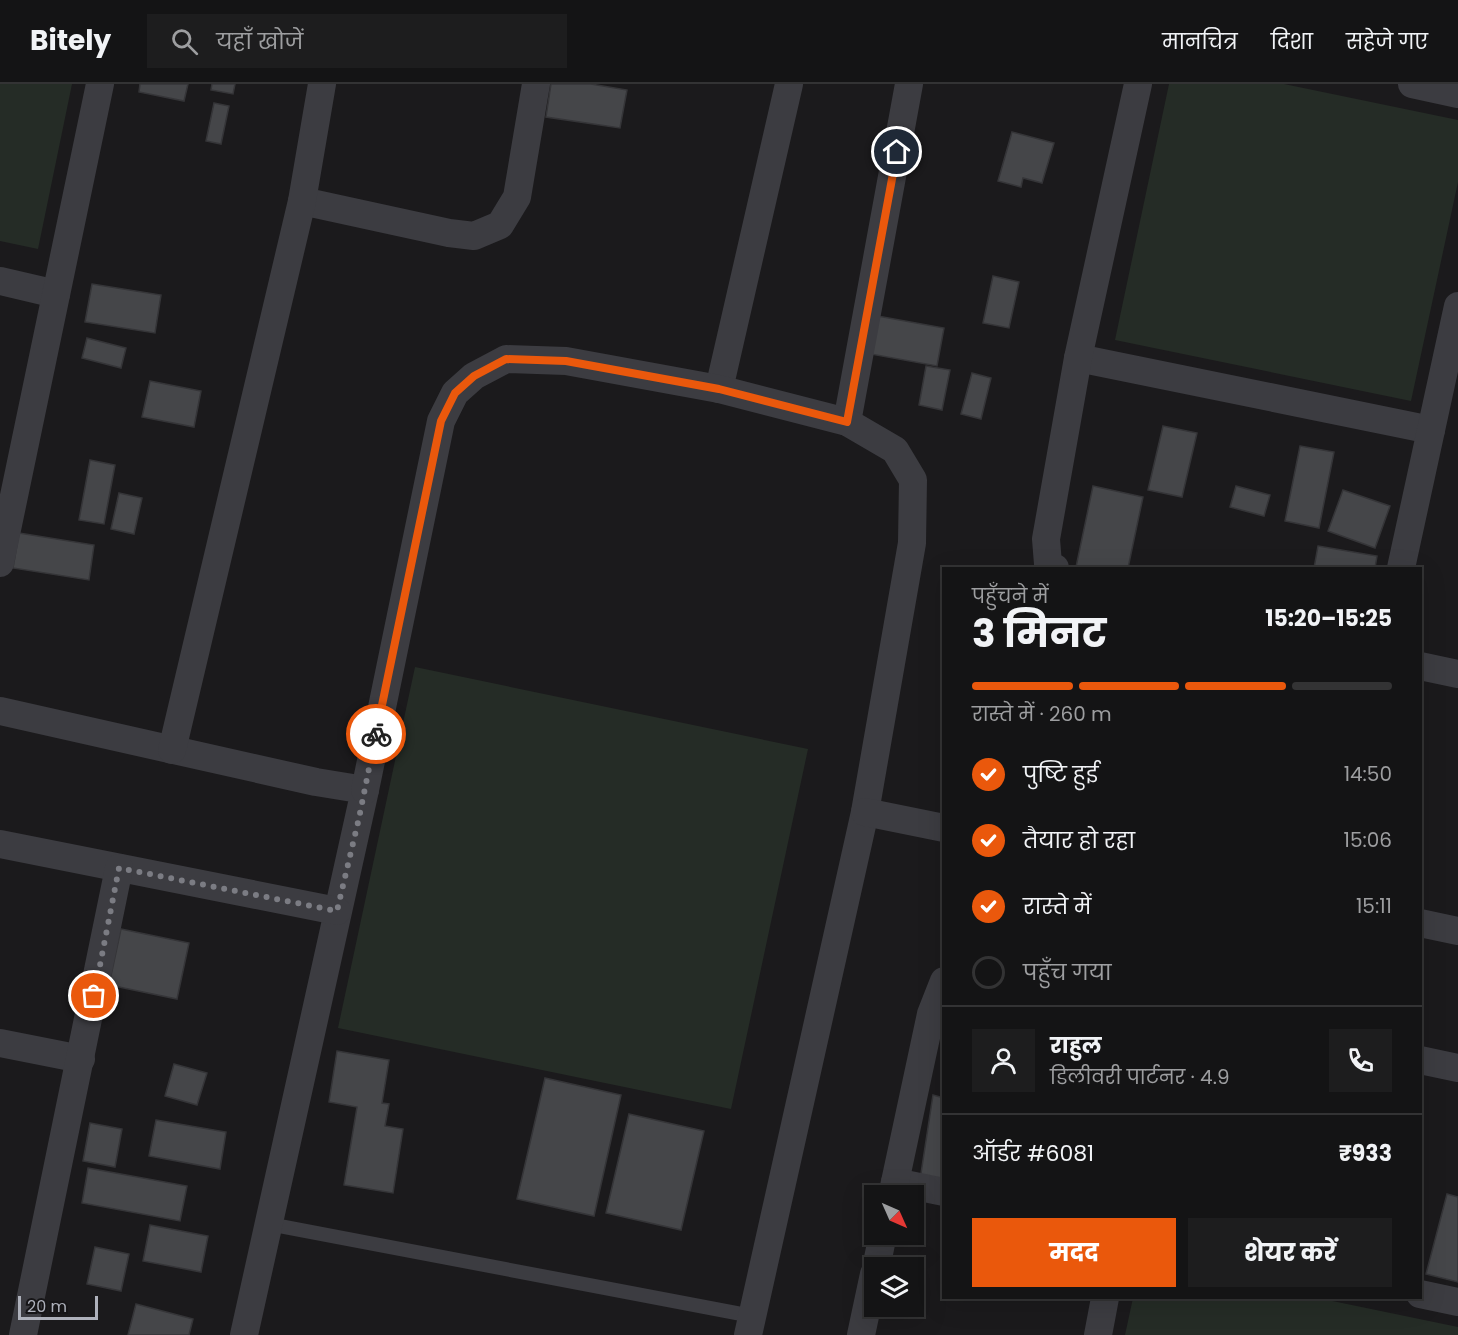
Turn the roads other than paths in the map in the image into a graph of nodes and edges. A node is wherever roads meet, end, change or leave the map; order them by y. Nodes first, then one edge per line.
1 (100, 84) edge
2 (322, 84) edge
3 (536, 84) edge
4 (789, 84) edge
5 (909, 84) edge
6 (1138, 84) edge
7 (1412, 84) edge
8 (1458, 94) edge
9 (302, 201) junction
10 (0, 281) edge
11 (56, 294) junction
12 (1458, 306) edge
13 (1078, 358) junction
14 (719, 389) junction
15 (847, 422) junction
16 (1431, 430) junction
17 (8, 489) edge
18 (0, 563) edge
19 (1053, 567) edge
20 (1401, 567) edge
21 (1422, 666) edge
22 (1458, 674) edge
23 (0, 711) edge
24 (172, 750) junction
25 (365, 790) junction
26 (865, 812) junction
27 (942, 828) edge
28 (0, 844) edge
29 (119, 868) junction
30 (337, 911) junction
31 (1422, 923) edge
32 (1458, 931) edge
33 (942, 986) edge
34 (0, 1043) edge
35 (81, 1059) junction
36 (1422, 1060) edge
37 (1458, 1068) edge
38 (894, 1185) edge
39 (924, 1191) edge
40 (942, 1192) edge
41 (269, 1224) junction
42 (1422, 1294) edge
43 (1106, 1299) edge
44 (1458, 1302) edge
45 (865, 1317) edge
46 (750, 1325) edge
47 (23, 1335) edge
48 (244, 1335) edge
49 (861, 1335) edge
50 (1098, 1335) edge

1 - 11 street
2 - 9 street
3 - 9 street
4 - 14 street
5 - 15 street
6 - 13 street
7 - 8 street
9 - 24 street
10 - 11 street
11 - 17 street
12 - 16 street
13 - 16 street
13 - 19 street
14 - 15 street
14 - 25 street
15 - 26 street
16 - 20 street
17 - 18 street
21 - 22 street
23 - 24 street
24 - 25 street
25 - 30 street
26 - 27 street
26 - 46 street
28 - 29 street
29 - 30 street
29 - 35 street
30 - 41 street
31 - 32 street
33 - 38 street
34 - 35 street
35 - 47 street
36 - 37 street
39 - 40 street
41 - 46 lane
41 - 48 street
42 - 44 street
43 - 50 street
45 - 49 street

